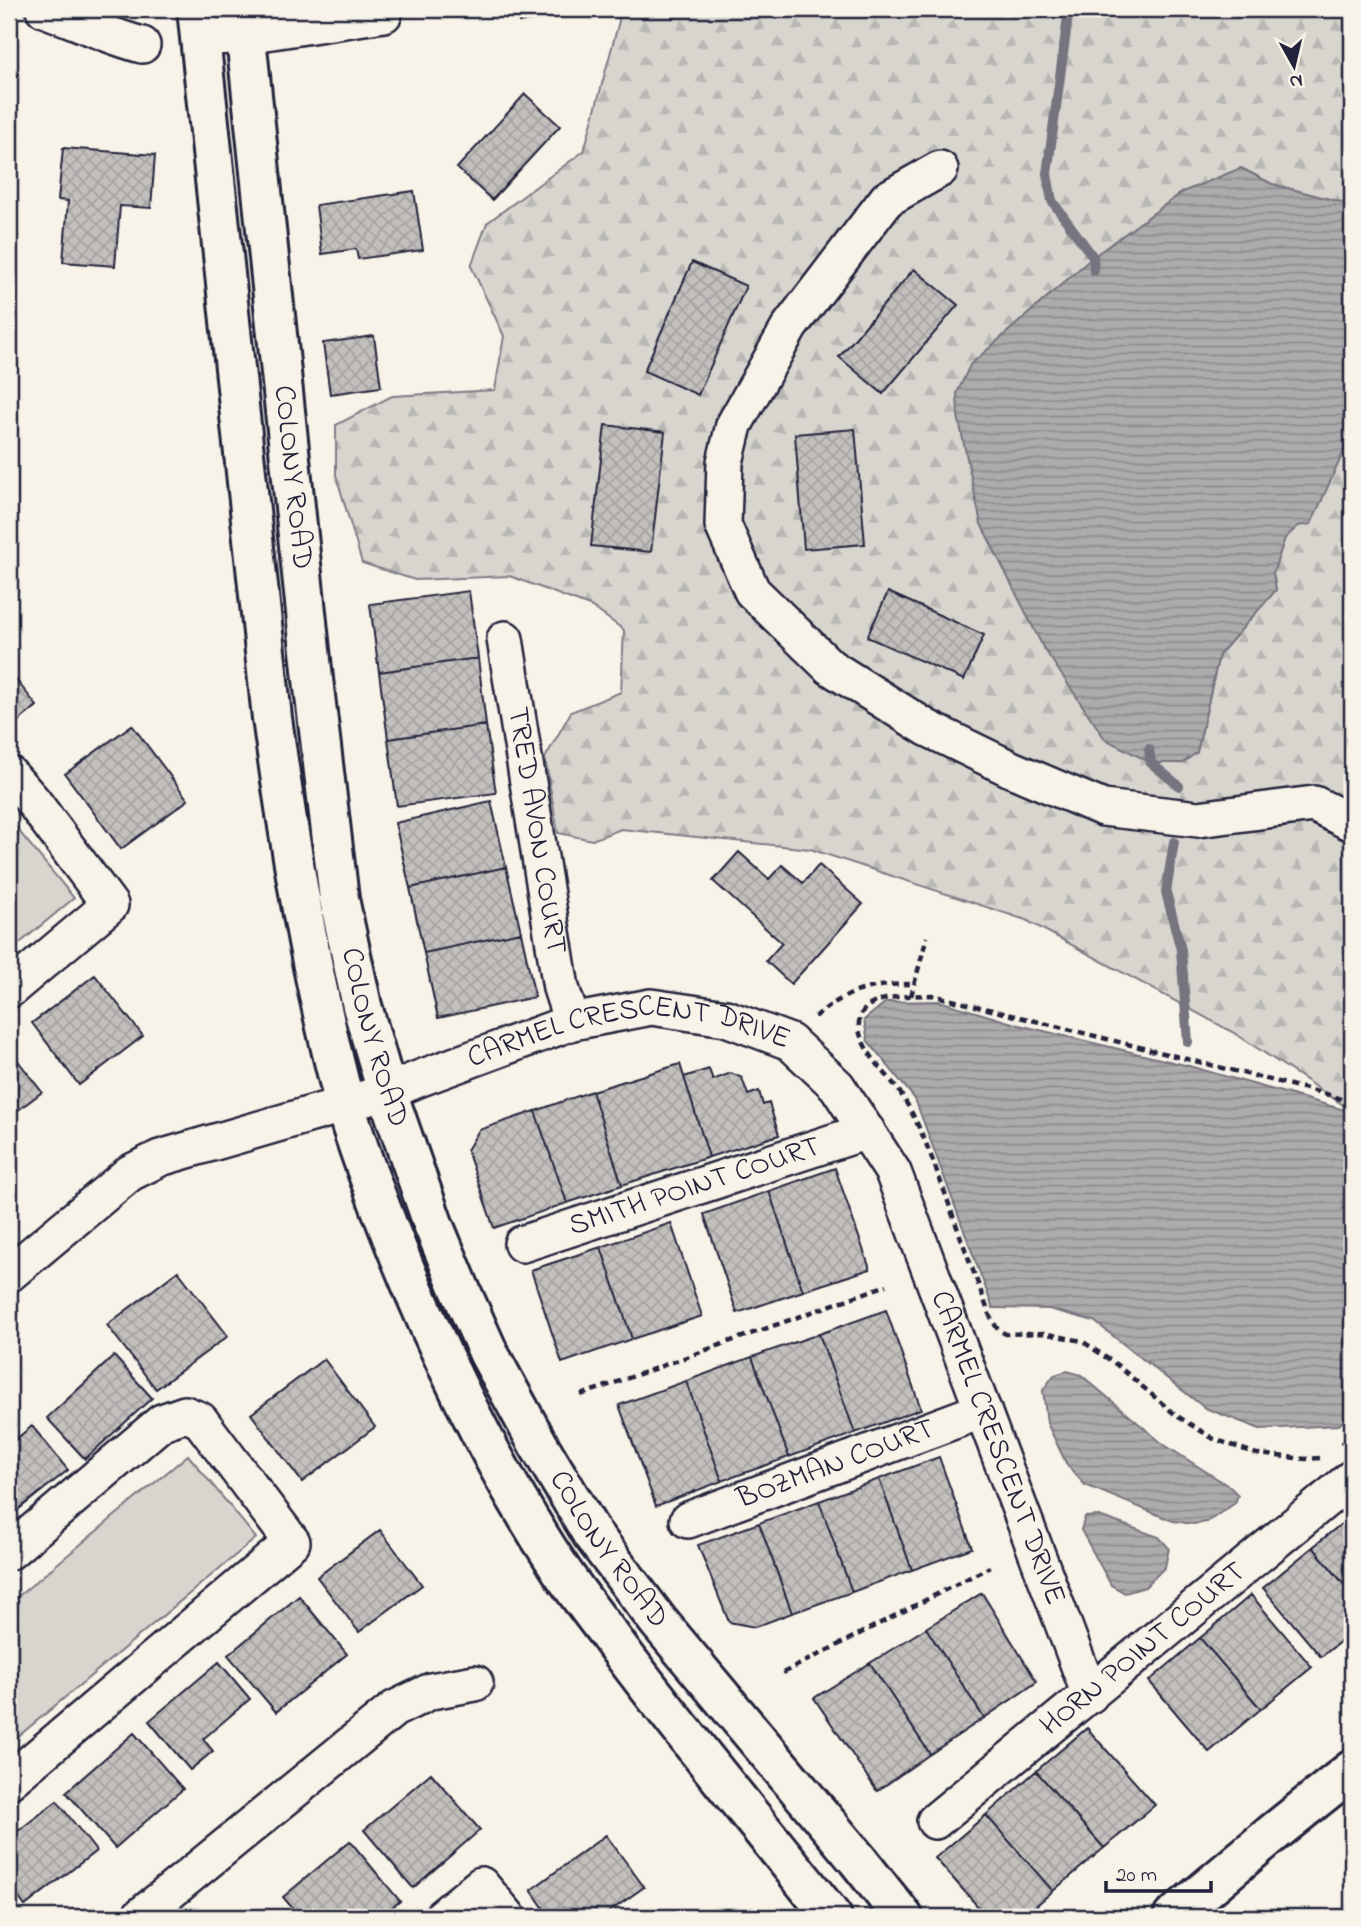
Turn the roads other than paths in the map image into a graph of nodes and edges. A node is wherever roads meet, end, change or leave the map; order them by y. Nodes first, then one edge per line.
1 (44, 9) edge
2 (384, 15) dead end
3 (244, 22) edge
4 (198, 23) edge
5 (142, 46) dead end
6 (940, 169) dead end
7 (505, 639) dead end
8 (9, 774) edge
9 (1352, 823) edge
10 (9, 990) edge
11 (572, 1023) junction
12 (387, 1093) junction
13 (345, 1105) junction
14 (867, 1131) junction
15 (522, 1244) dead end
16 (9, 1274) edge
17 (983, 1410) junction
18 (1338, 1462) edge
19 (688, 1520) dead end
20 (9, 1552) edge
21 (475, 1683) dead end
22 (1090, 1695) junction
23 (1352, 1770) edge
24 (9, 1781) edge
25 (936, 1821) dead end
26 (139, 1917) edge
27 (442, 1917) edge
28 (508, 1917) edge
29 (832, 1917) edge
30 (903, 1917) edge
31 (1173, 1917) edge

1 - 5 street
2 - 3 street
3 - 4 street
3 - 12 main road, COLONY ROAD
4 - 13 main road, COLONY ROAD
6 - 9 street
7 - 11 street, TRED AVON COURT
8 - 10 street
11 - 12 street, CARMEL CRESCENT DRIVE
11 - 14 street, CARMEL CRESCENT DRIVE
12 - 13 street, CARMEL CRESCENT DRIVE
12 - 30 main road, COLONY ROAD
13 - 16 street, CARMEL CRESCENT DRIVE
13 - 29 main road, COLONY ROAD
14 - 15 street, SMITH POINT COURT
14 - 17 street, CARMEL CRESCENT DRIVE
17 - 19 street, BOZMAN COURT
17 - 22 street, CARMEL CRESCENT DRIVE
18 - 22 street, HORN POINT COURT
20 - 24 street
21 - 26 street
22 - 25 street, HORN POINT COURT
23 - 31 main road
27 - 28 street

